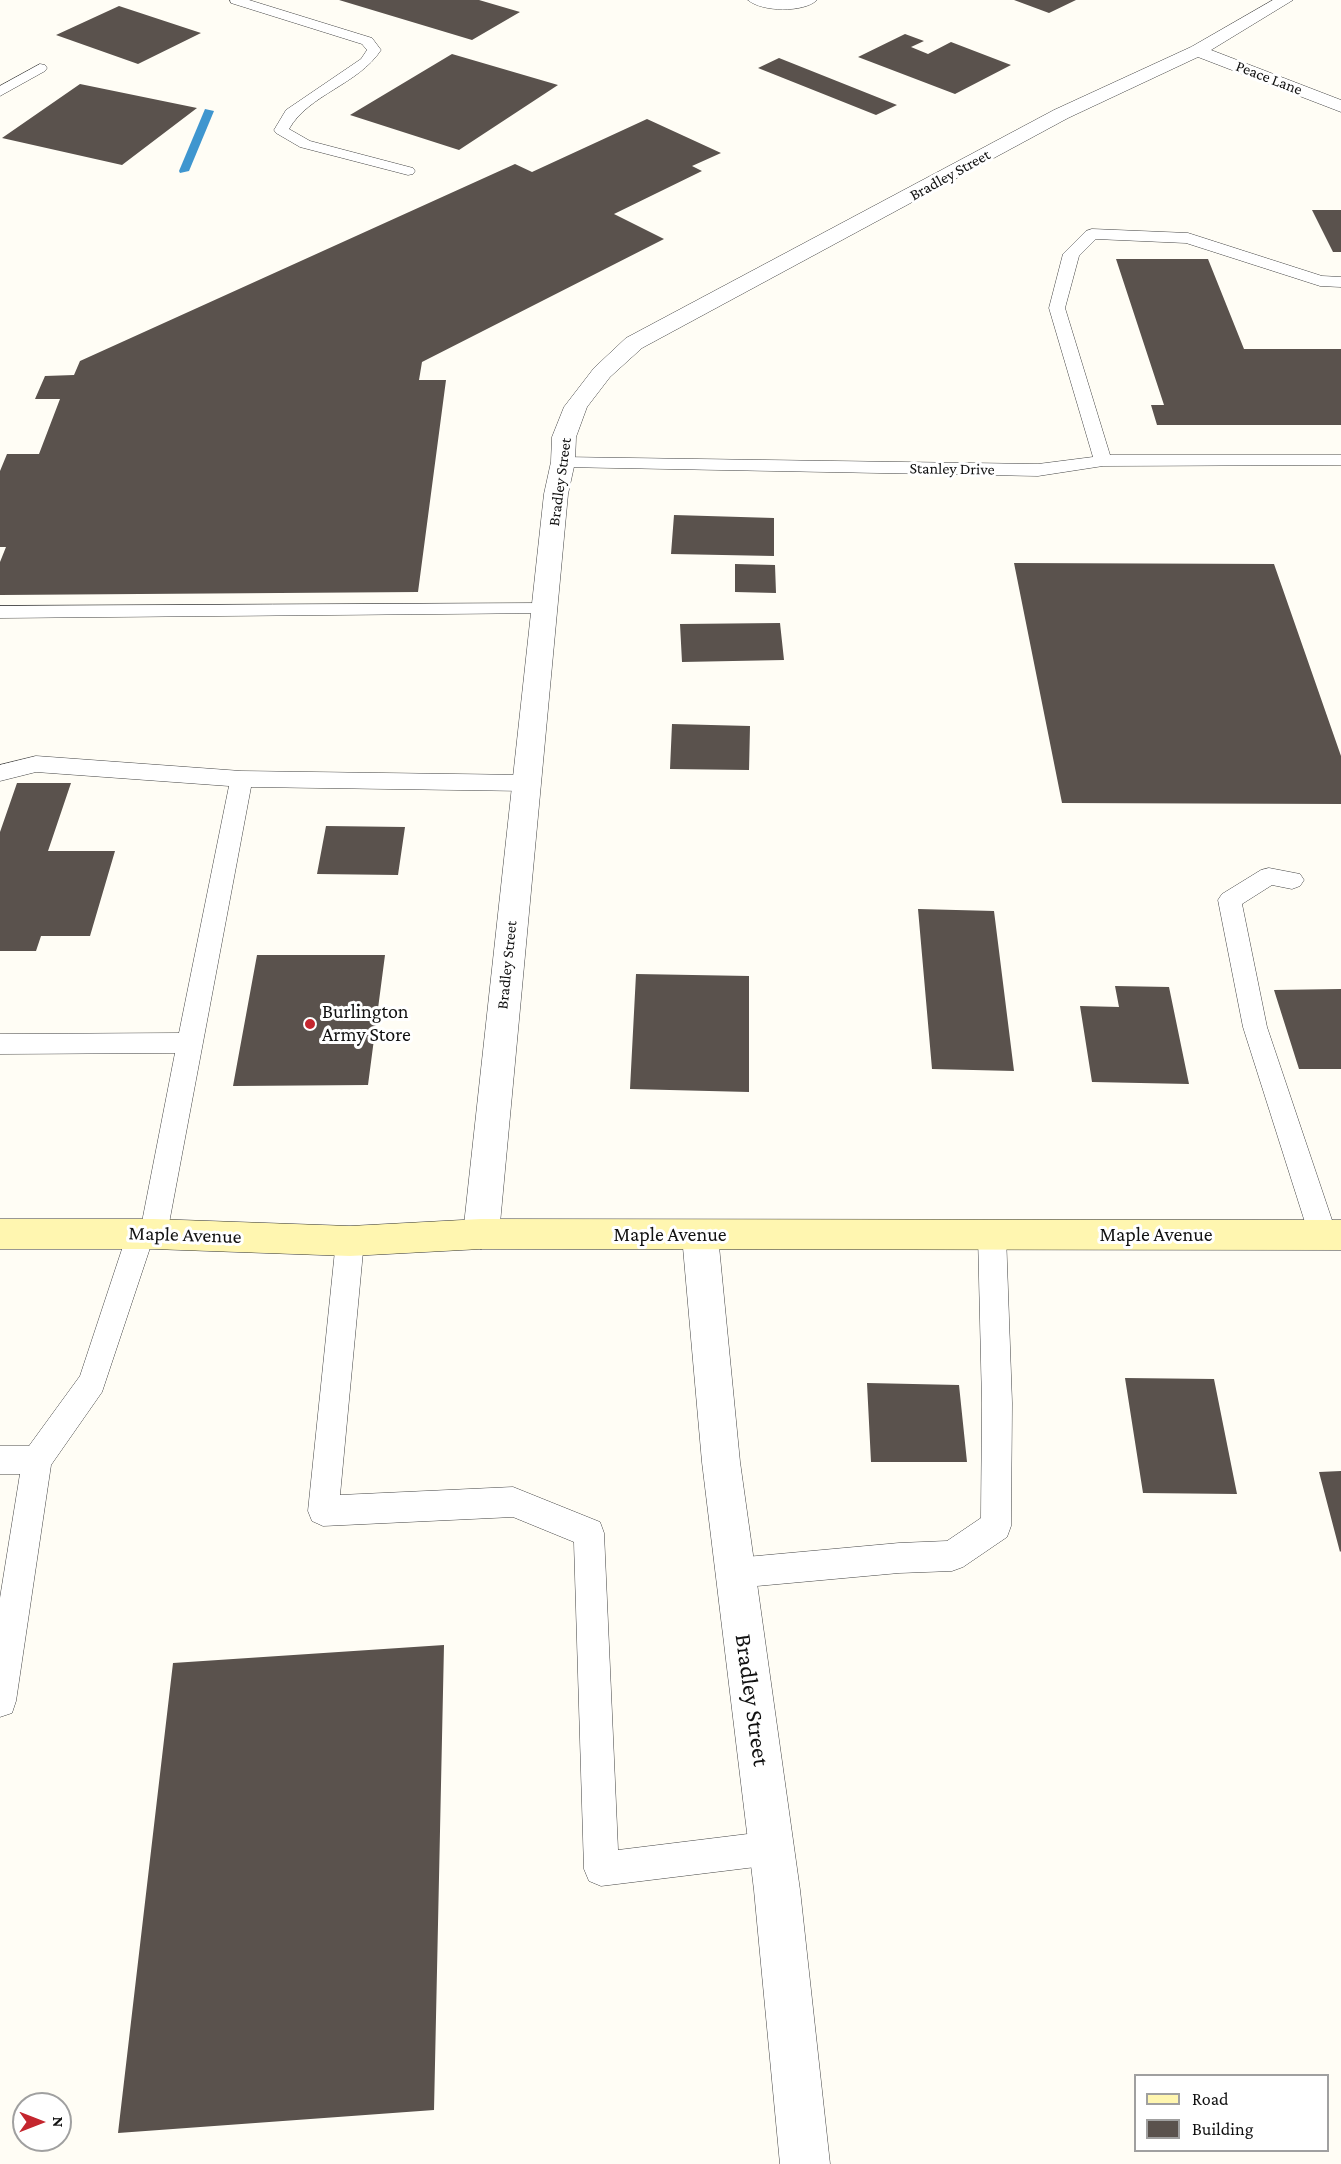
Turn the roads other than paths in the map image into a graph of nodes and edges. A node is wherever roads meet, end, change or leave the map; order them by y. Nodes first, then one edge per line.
1 (236, 0) edge
2 (754, 0) edge
3 (811, 0) edge
4 (1284, 0) edge
5 (1197, 51) junction
6 (40, 68) dead end
7 (0, 92) edge
8 (1341, 106) edge
9 (408, 171) dead end
10 (1341, 282) edge
11 (1341, 460) edge
12 (1103, 461) junction
13 (562, 462) junction
14 (545, 609) junction
15 (0, 612) edge
16 (0, 773) edge
17 (241, 780) junction
18 (526, 783) junction
19 (1292, 880) dead end
20 (190, 1043) junction
21 (0, 1044) edge
22 (0, 1234) edge
23 (147, 1234) junction
24 (481, 1234) junction
25 (992, 1235) junction
26 (1332, 1235) edge
27 (700, 1236) junction
28 (350, 1241) junction
29 (0, 1460) edge
30 (37, 1460) junction
31 (735, 1573) junction
32 (0, 1701) edge
33 (772, 1848) junction
34 (806, 2164) edge

1 - 9 lane
2 - 3 lane
4 - 5 street, Bradley Street
5 - 8 street, Peace Lane
5 - 13 street, Bradley Street
6 - 7 lane
10 - 12 lane
11 - 12 lane, Stanley Drive
12 - 13 lane, Stanley Drive
13 - 14 street, Bradley Street
14 - 15 lane
14 - 18 street, Bradley Street
16 - 17 lane
17 - 18 lane
17 - 20 lane
18 - 24 street, Bradley Street
19 - 26 lane
20 - 21 lane
20 - 23 lane
22 - 23 main road, Maple Avenue
23 - 28 main road, Maple Avenue
23 - 30 lane
24 - 27 main road, Maple Avenue
24 - 28 main road, Maple Avenue
25 - 26 main road, Maple Avenue
25 - 27 main road, Maple Avenue
25 - 31 lane
27 - 31 street, Bradley Street
28 - 33 lane
29 - 30 lane
30 - 32 lane
31 - 33 street, Bradley Street
33 - 34 street, Bradley Street

